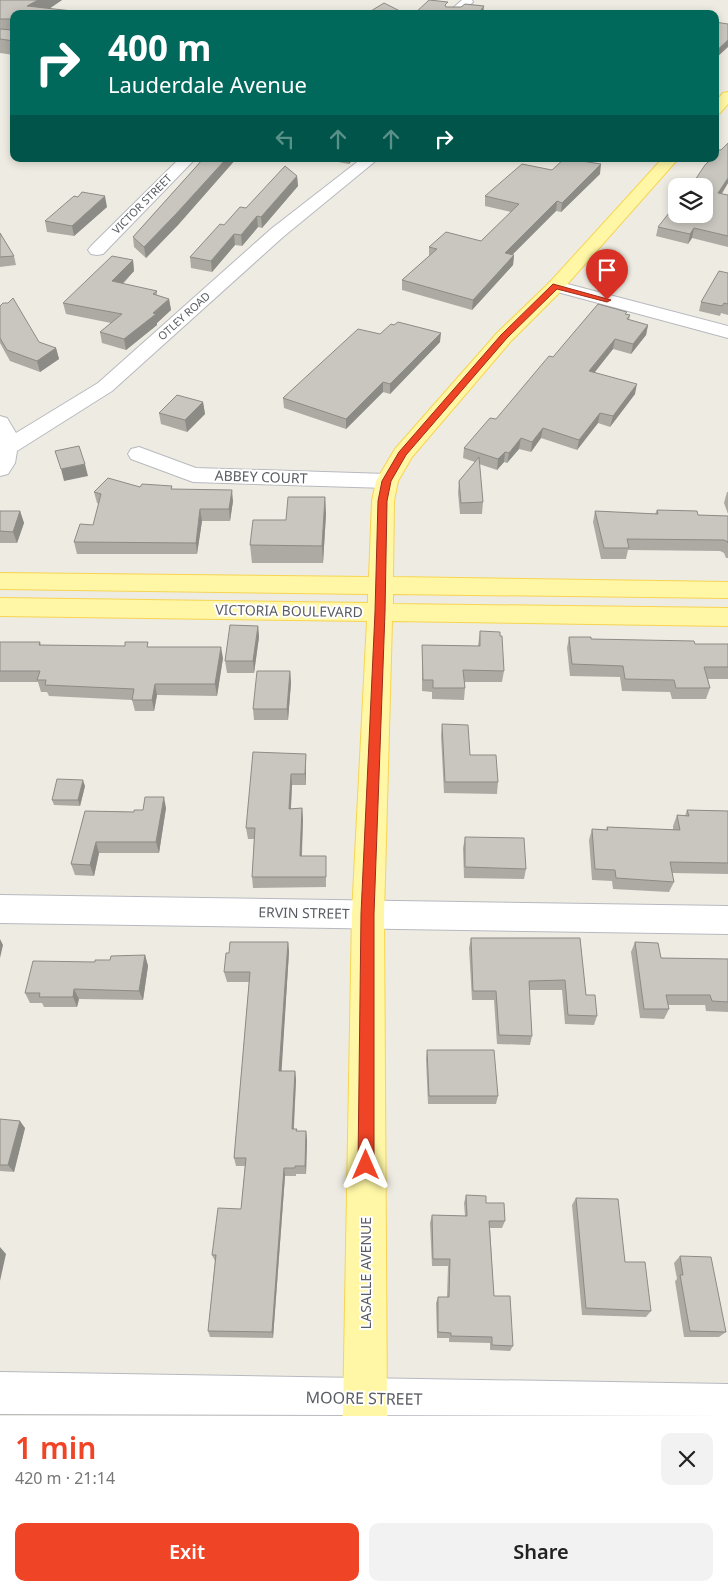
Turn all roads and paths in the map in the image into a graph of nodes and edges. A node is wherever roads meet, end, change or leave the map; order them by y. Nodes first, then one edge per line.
1 (467, 2) edge
2 (457, 10) edge
3 (728, 96) edge
4 (719, 106) edge
5 (185, 162) edge
6 (366, 162) edge
7 (667, 162) edge
8 (98, 250) dead end
9 (556, 286) junction
10 (728, 332) edge
11 (0, 422) edge
12 (7, 448) junction
13 (139, 454) dead end
14 (0, 469) edge
15 (387, 481) junction
16 (0, 581) edge
17 (728, 590) edge
18 (381, 599) junction
19 (0, 607) edge
20 (728, 617) edge
21 (0, 908) edge
22 (368, 914) junction
23 (728, 920) edge
24 (0, 1393) edge
25 (728, 1405) edge
26 (365, 1407) edge

1 - 2 street
3 - 4 main road
5 - 8 street, VICTOR STREET
6 - 12 street, OTLEY ROAD
7 - 9 main road, LASALLE AVENUE
9 - 10 street
9 - 15 main road, LASALLE AVENUE
11 - 12 street
12 - 14 street
13 - 15 street, ABBEY COURT
15 - 18 main road, LASALLE AVENUE
16 - 18 main road, VICTORIA BOULEVARD
17 - 18 main road, VICTORIA BOULEVARD
18 - 19 main road, VICTORIA BOULEVARD
18 - 20 main road, VICTORIA BOULEVARD
18 - 22 main road, LASALLE AVENUE
21 - 22 street, ERVIN STREET
22 - 23 street, ERVIN STREET
22 - 26 main road, LASALLE AVENUE
24 - 26 street, MOORE STREET
25 - 26 street, MOORE STREET

